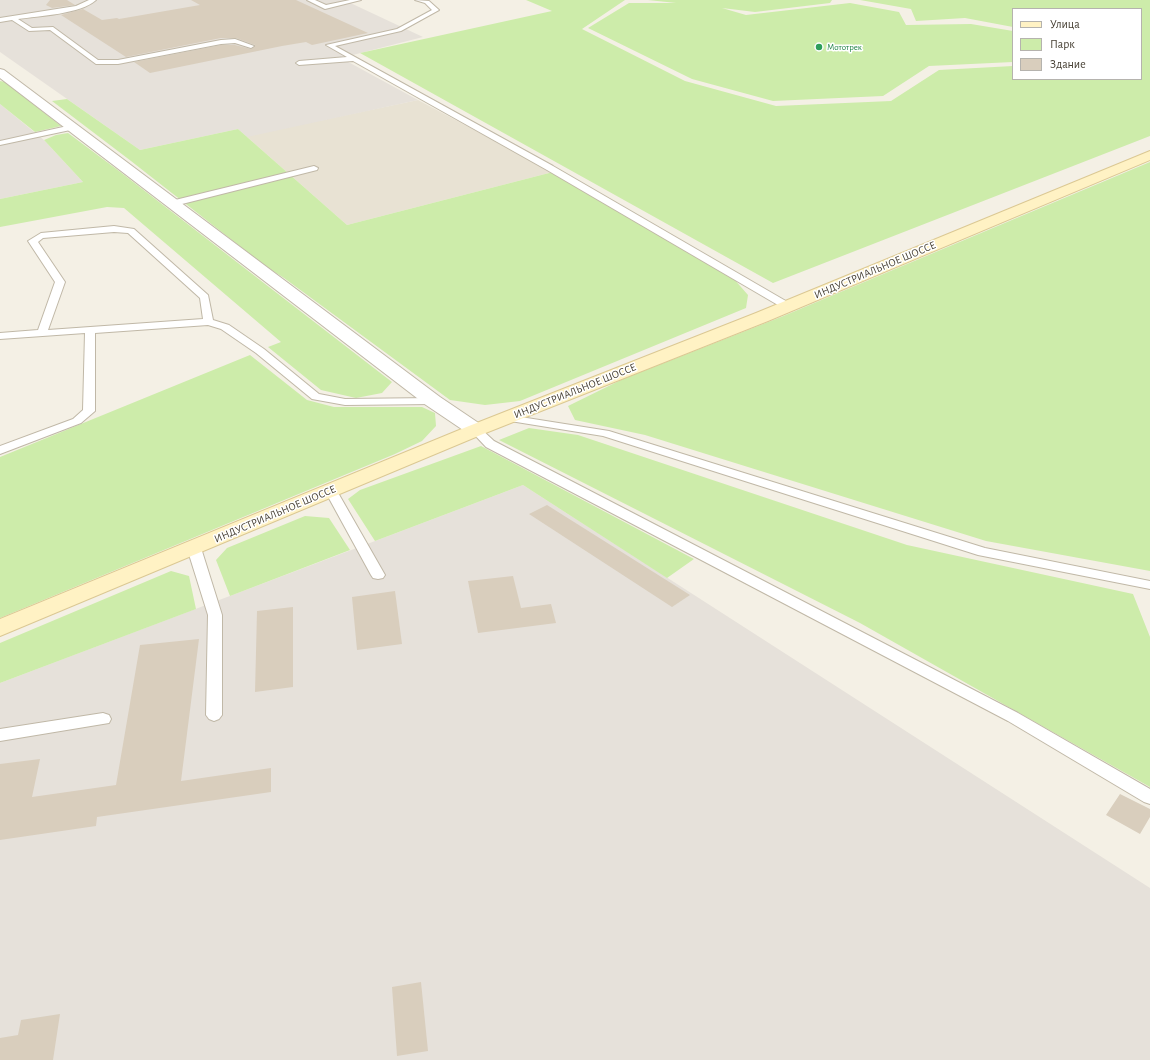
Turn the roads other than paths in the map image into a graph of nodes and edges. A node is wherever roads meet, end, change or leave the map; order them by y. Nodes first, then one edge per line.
1 (93, 0) edge
2 (310, 0) edge
3 (358, 0) edge
4 (418, 0) edge
5 (13, 18) junction
6 (0, 20) edge
7 (252, 46) dead end
8 (352, 59) junction
9 (299, 63) dead end
10 (2, 75) edge
11 (72, 126) junction
12 (0, 143) edge
13 (1150, 155) edge
14 (314, 168) dead end
15 (174, 203) junction
16 (787, 306) junction
17 (208, 322) junction
18 (90, 330) junction
19 (42, 333) junction
20 (0, 336) edge
21 (433, 401) junction
22 (508, 418) junction
23 (476, 430) junction
24 (0, 450) edge
25 (331, 491) junction
26 (194, 548) junction
27 (378, 575) dead end
28 (1150, 586) edge
29 (0, 628) edge
30 (214, 716) dead end
31 (103, 719) dead end
32 (0, 736) edge
33 (1150, 797) edge

1 - 5 lane
2 - 3 lane
4 - 8 lane
5 - 6 lane
5 - 7 lane
8 - 9 lane
8 - 16 lane
10 - 11 street
11 - 12 lane
11 - 15 street
13 - 16 main road, ИНДУСТРИАЛЬНОЕ ШОССЕ
14 - 15 lane
15 - 21 street
16 - 22 main road, ИНДУСТРИАЛЬНОЕ ШОССЕ
17 - 18 lane
17 - 19 lane
17 - 21 lane
18 - 19 lane
18 - 24 lane
19 - 20 lane
21 - 23 street
22 - 23 main road, ИНДУСТРИАЛЬНОЕ ШОССЕ
22 - 28 lane
23 - 25 main road, ИНДУСТРИАЛЬНОЕ ШОССЕ
23 - 33 lane
25 - 26 main road, ИНДУСТРИАЛЬНОЕ ШОССЕ
25 - 27 lane
26 - 29 main road, ИНДУСТРИАЛЬНОЕ ШОССЕ
26 - 30 lane
31 - 32 lane

